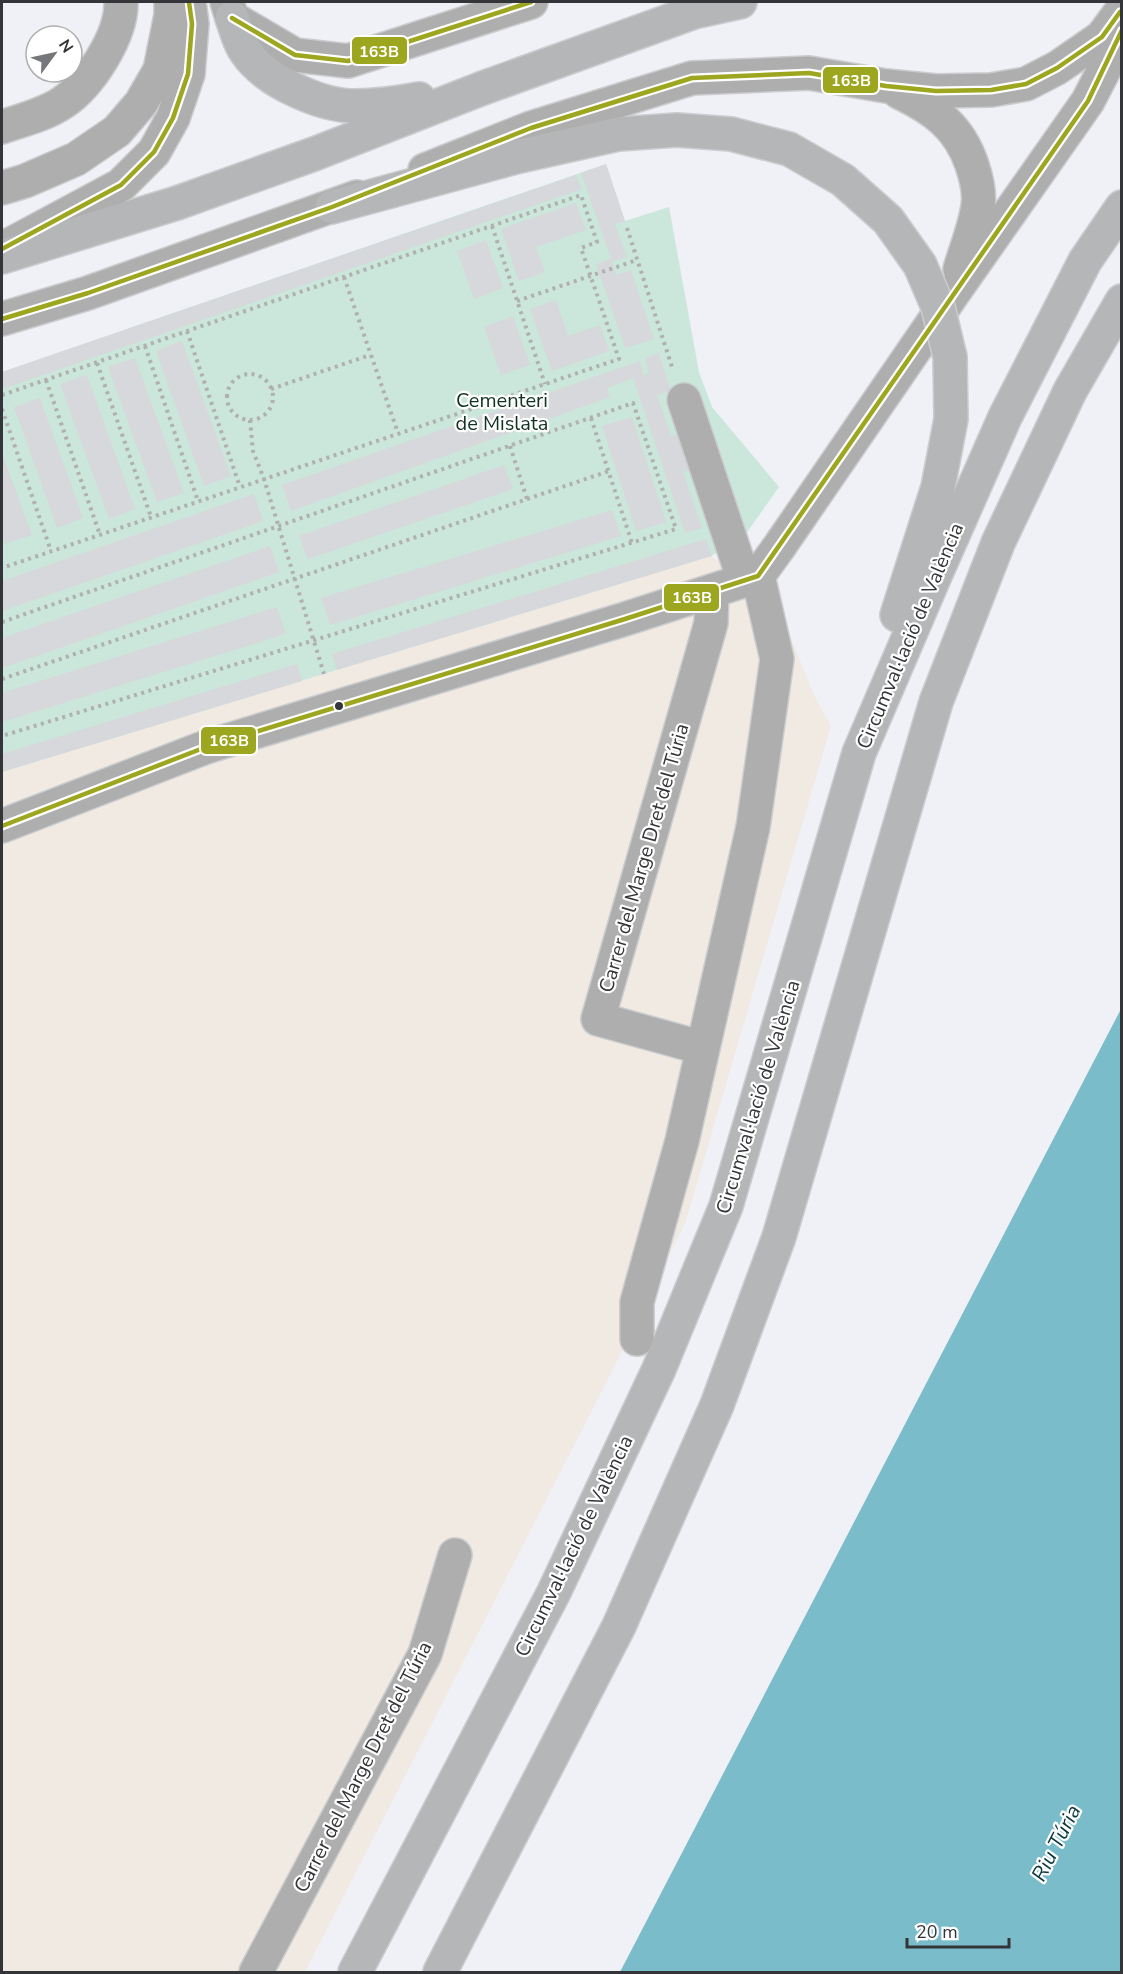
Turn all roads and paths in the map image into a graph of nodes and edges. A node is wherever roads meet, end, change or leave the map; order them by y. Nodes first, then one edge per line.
1 (121, 2) edge
2 (171, 2) edge
3 (189, 2) edge
4 (531, 2) edge
5 (740, 2) edge
6 (229, 10) edge
7 (1122, 10) edge
8 (1122, 29) edge
9 (886, 86) junction
10 (483, 88) junction
11 (2, 127) edge
12 (2, 188) edge
13 (332, 207) junction
14 (1122, 207) edge
15 (492, 226) junction
16 (627, 228) dead end
17 (2, 249) edge
18 (2, 257) edge
19 (637, 260) junction
20 (590, 276) junction
21 (344, 278) junction
22 (954, 292) junction
23 (517, 301) junction
24 (1122, 301) edge
25 (2, 319) edge
26 (187, 331) junction
27 (145, 346) junction
28 (370, 355) junction
29 (97, 363) junction
30 (46, 380) junction
31 (545, 384) junction
32 (271, 389) junction
33 (2, 396) edge
34 (684, 400) joint
35 (2, 409) edge
36 (591, 418) junction
37 (250, 420) junction
38 (398, 434) junction
39 (510, 446) junction
40 (609, 471) junction
41 (264, 479) junction
42 (240, 487) junction
43 (527, 499) junction
44 (198, 501) junction
45 (151, 517) junction
46 (278, 526) junction
47 (100, 535) junction
48 (633, 543) junction
49 (51, 551) junction
50 (2, 568) edge
51 (295, 578) junction
52 (751, 578) junction
53 (712, 591) junction
54 (2, 622) edge
55 (314, 640) junction
56 (324, 674) dead end
57 (2, 679) edge
58 (2, 736) edge
59 (859, 753) junction
60 (2, 826) edge
61 (703, 1048) junction
62 (637, 1339) dead end
63 (455, 1555) dead end
64 (256, 1972) edge
65 (355, 1972) edge
66 (440, 1972) edge

1 - 11 street
2 - 12 street
3 - 17 street
4 - 6 street
5 - 10 highway
6 - 10 highway
7 - 9 street
8 - 22 street
9 - 13 street
9 - 22 street
10 - 18 highway
13 - 25 street
13 - 59 highway, bridge
14 - 59 highway, Circumval·lació de València
15 - 20 path
15 - 21 path
15 - 23 path
16 - 19 path
19 - 20 path
19 - 34 path
20 - 23 path
20 - 31 path
21 - 26 path
21 - 28 path
22 - 52 street
23 - 31 path
24 - 66 highway
26 - 27 path
26 - 42 path
27 - 29 path
27 - 44 path
28 - 32 path
28 - 38 path
29 - 30 path
29 - 45 path
30 - 33 path
30 - 47 path
31 - 38 path
32 - 37 path
32 - 37 path
34 - 52 street
35 - 49 path
36 - 39 path
36 - 40 path
36 - 48 path
37 - 41 path
38 - 41 path
39 - 43 path
39 - 46 path
40 - 43 path
40 - 48 path
41 - 42 path
41 - 46 path
42 - 44 path
43 - 51 path
44 - 45 path
45 - 47 path
46 - 51 path
46 - 54 path
47 - 49 path
48 - 55 path
49 - 50 path
51 - 55 path
51 - 57 path
52 - 53 street
52 - 61 street
53 - 60 street
53 - 61 street, Carrer del Marge Dret del Túria
55 - 56 path
55 - 58 path
59 - 65 highway, Circumval·lació de València
61 - 62 street
63 - 64 street, Carrer del Marge Dret del Túria

